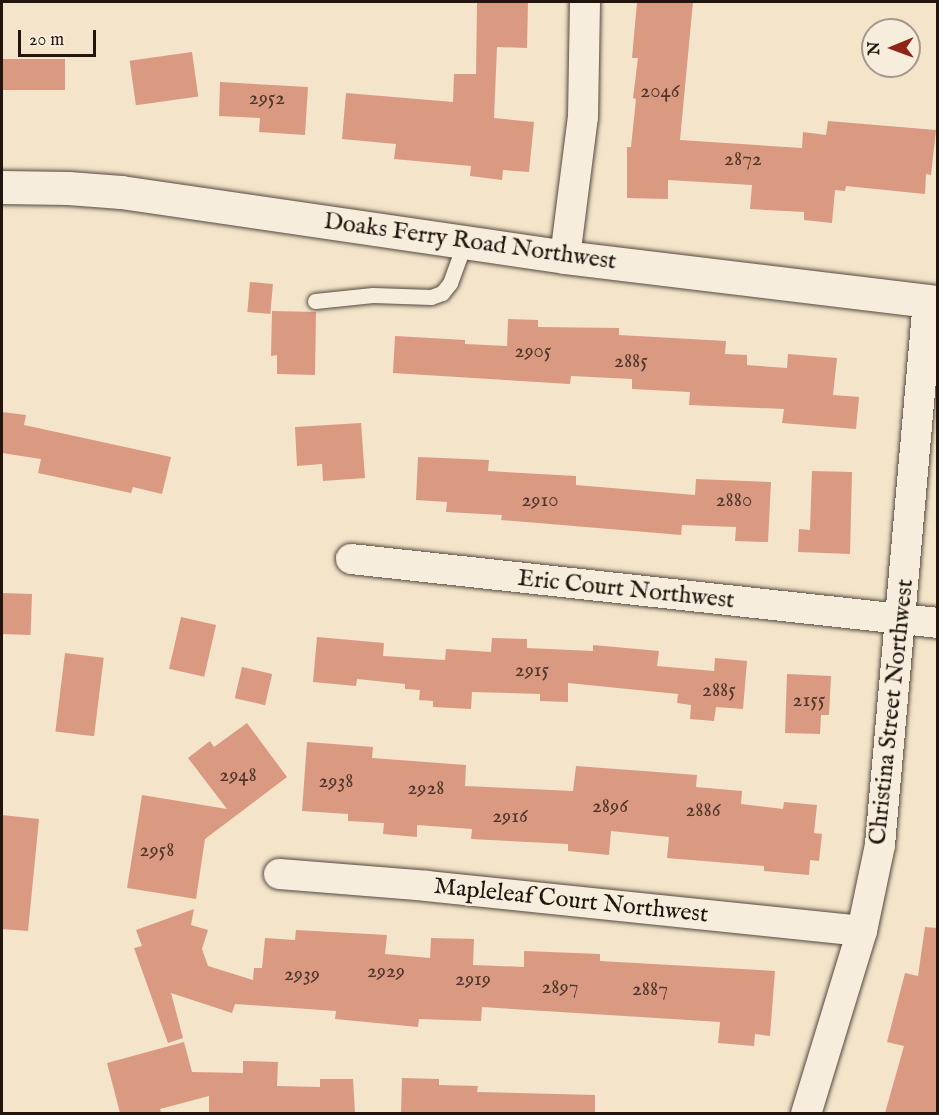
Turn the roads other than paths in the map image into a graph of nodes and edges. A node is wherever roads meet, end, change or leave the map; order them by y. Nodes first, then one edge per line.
1 (585, 2) edge
2 (2, 188) edge
3 (465, 242) junction
4 (565, 257) junction
5 (315, 301) dead end
6 (933, 302) edge
7 (351, 559) dead end
8 (902, 620) junction
9 (938, 623) edge
10 (279, 874) dead end
11 (862, 931) junction
12 (806, 1113) edge

1 - 4 street
2 - 3 main road, Doaks Ferry Road Northwest
3 - 4 main road, Doaks Ferry Road Northwest
3 - 5 lane
4 - 6 main road, Doaks Ferry Road Northwest
6 - 8 street, Christina Street Northwest
7 - 8 street, Eric Court Northwest
8 - 9 street, Eric Court Northwest
8 - 11 street, Christina Street Northwest
10 - 11 street, Mapleleaf Court Northwest
11 - 12 street, Christina Street Northwest

